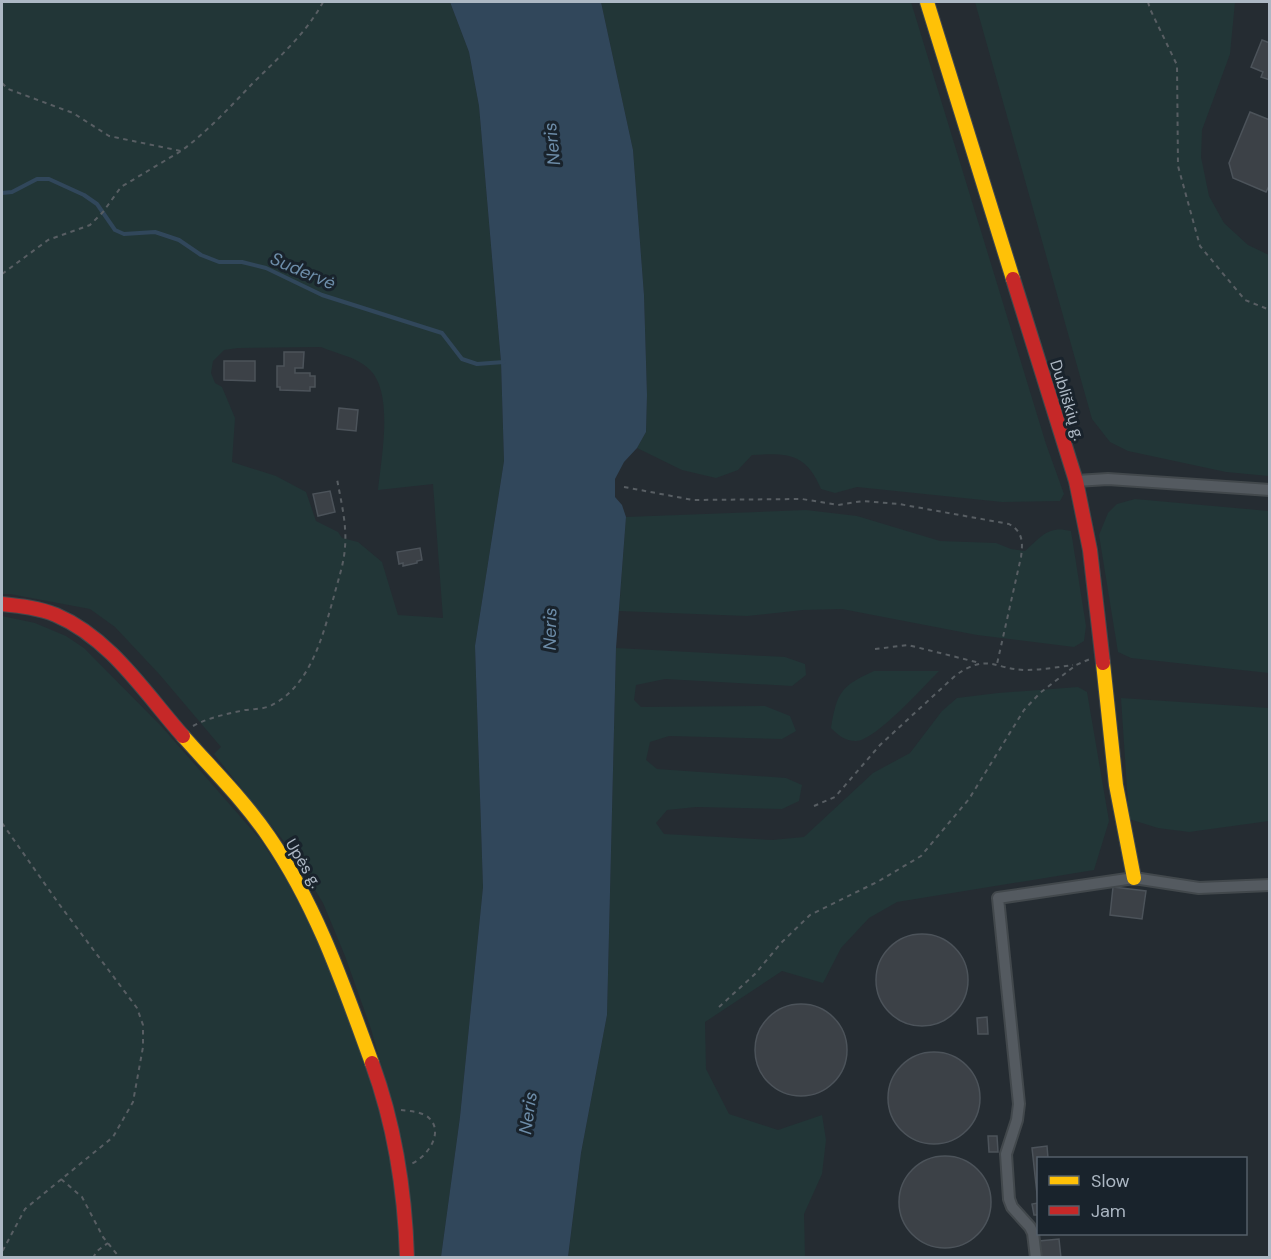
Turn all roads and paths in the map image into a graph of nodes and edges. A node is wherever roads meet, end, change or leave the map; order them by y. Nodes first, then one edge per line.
1 (323, 2) edge
2 (927, 2) edge
3 (1148, 2) edge
4 (2, 83) edge
5 (182, 151) junction
6 (2, 274) edge
7 (1269, 310) edge
8 (337, 479) dead end
9 (1076, 482) junction
10 (624, 487) dead end
11 (1269, 490) edge
12 (2, 604) edge
13 (875, 649) dead end
14 (1101, 655) junction
15 (980, 663) junction
16 (997, 664) junction
17 (1076, 665) junction
18 (180, 733) junction
19 (814, 806) dead end
20 (2, 823) edge
21 (1134, 878) junction
22 (1269, 885) edge
23 (719, 1007) dead end
24 (387, 1108) junction
25 (398, 1165) junction
26 (61, 1179) junction
27 (108, 1243) junction
28 (2, 1252) edge
29 (93, 1257) edge
30 (120, 1257) edge
31 (407, 1257) edge
32 (1036, 1257) edge

1 - 5 path
2 - 9 street, Dubliškių g.
3 - 7 path
4 - 5 path
5 - 6 path
8 - 18 path
9 - 11 street
9 - 14 street, Dubliškių g.
10 - 16 path
12 - 18 street, Upės g.
13 - 15 path
14 - 17 path
14 - 21 street, Dubliškių g.
15 - 16 path
15 - 19 path
16 - 17 path
17 - 23 path
18 - 24 street, Upės g.
20 - 26 path
21 - 22 street
21 - 32 street
24 - 25 street, Upės g.
24 - 25 path
25 - 31 street, Upės g.
26 - 27 path
26 - 28 path
27 - 29 path
27 - 30 path

